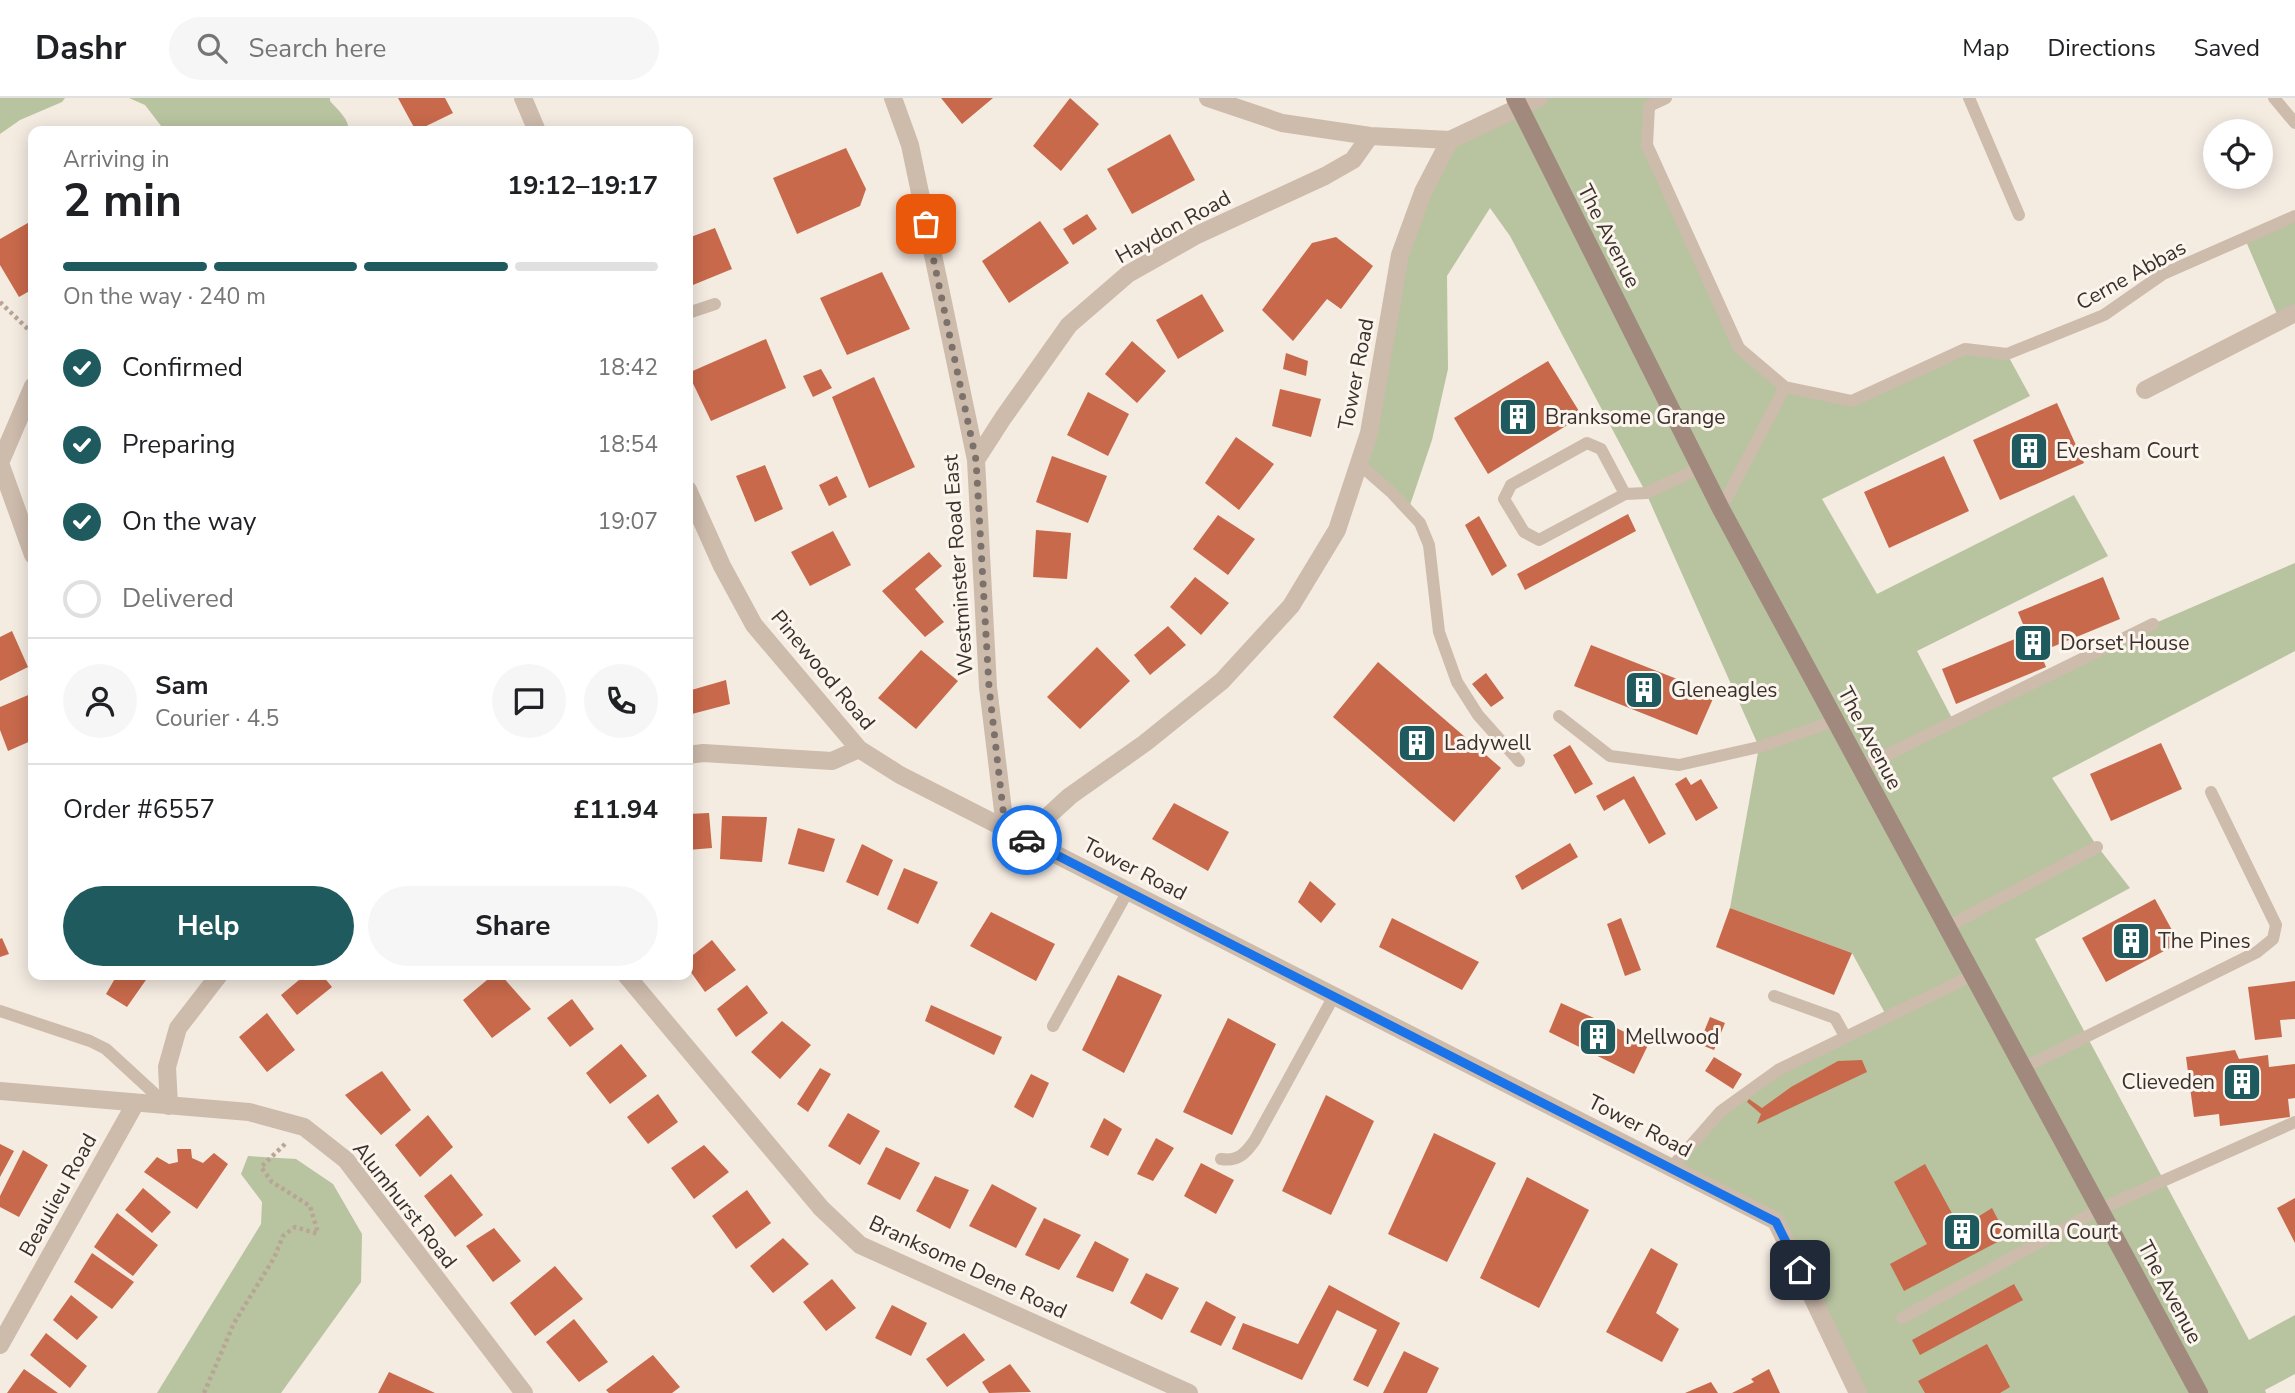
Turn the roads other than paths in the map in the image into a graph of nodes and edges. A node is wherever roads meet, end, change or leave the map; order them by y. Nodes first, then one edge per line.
1 (523, 98) edge
2 (893, 98) edge
3 (1208, 98) edge
4 (1539, 98) edge
5 (1666, 98) edge
6 (1969, 98) edge
7 (2274, 98) edge
8 (1517, 102) edge
9 (2295, 123) edge
10 (535, 126) edge
11 (1370, 136) junction
12 (1450, 140) junction
13 (2019, 215) dead end
14 (2295, 216) edge
15 (715, 304) dead end
16 (693, 311) edge
17 (2295, 313) edge
18 (1785, 387) junction
19 (2145, 390) dead end
20 (28, 398) edge
21 (976, 460) junction
22 (1359, 464) junction
23 (1700, 468) junction
24 (1625, 494) junction
25 (693, 501) edge
26 (1721, 509) junction
27 (28, 541) edge
28 (2153, 624) dead end
29 (1559, 716) dead end
30 (1835, 721) junction
31 (859, 749) junction
32 (693, 754) edge
33 (1519, 761) dead end
34 (1860, 768) junction
35 (2211, 792) dead end
36 (1005, 827) junction
37 (1024, 838) junction
38 (2097, 846) dead end
39 (1128, 891) junction
40 (1947, 927) junction
41 (1973, 975) junction
42 (215, 980) edge
43 (630, 980) edge
44 (1334, 996) junction
45 (1774, 996) dead end
46 (0, 1011) edge
47 (1053, 1026) dead end
48 (1845, 1036) junction
49 (2023, 1068) junction
50 (0, 1091) edge
51 (135, 1104) junction
52 (169, 1106) junction
53 (2295, 1122) edge
54 (1221, 1159) dead end
55 (1671, 1168) junction
56 (2100, 1209) junction
57 (1902, 1318) dead end
58 (0, 1345) edge
59 (524, 1393) edge
60 (1189, 1393) edge
61 (1858, 1393) edge
62 (2199, 1393) edge

1 - 10 street
2 - 21 street, Westminster Road East
3 - 11 street
4 - 8 street
5 - 18 lane, Cerne Abbas
6 - 13 lane
7 - 9 lane
8 - 12 street
8 - 23 main road, The Avenue
11 - 12 street
11 - 21 street, Haydon Road
12 - 22 street, Tower Road
14 - 18 lane, Cerne Abbas
15 - 16 lane
17 - 19 street
18 - 26 lane
20 - 27 street
21 - 36 street, Westminster Road East
22 - 33 lane
22 - 37 street, Tower Road
23 - 24 lane
23 - 26 main road, The Avenue
24 - 24 lane
25 - 31 street, Pinewood Road
26 - 30 main road, The Avenue
28 - 34 lane
29 - 30 lane
30 - 34 main road, The Avenue
31 - 32 street
31 - 36 street, Pinewood Road
34 - 40 main road, The Avenue
35 - 49 lane
36 - 37 street, Pinewood Road
37 - 39 street, Tower Road
38 - 40 lane
39 - 44 street, Tower Road
39 - 47 lane
40 - 41 main road, The Avenue
41 - 48 lane
41 - 49 main road, The Avenue
42 - 52 street
43 - 60 street, Branksome Dene Road
44 - 54 lane
44 - 55 street, Tower Road
45 - 48 lane
46 - 52 lane
48 - 55 lane
49 - 56 main road, The Avenue
50 - 51 street, Alumhurst Road
51 - 52 street, Alumhurst Road
51 - 58 street, Beaulieu Road
52 - 59 street, Alumhurst Road
53 - 56 lane
55 - 61 street, Tower Road
56 - 57 lane
56 - 62 main road, The Avenue

